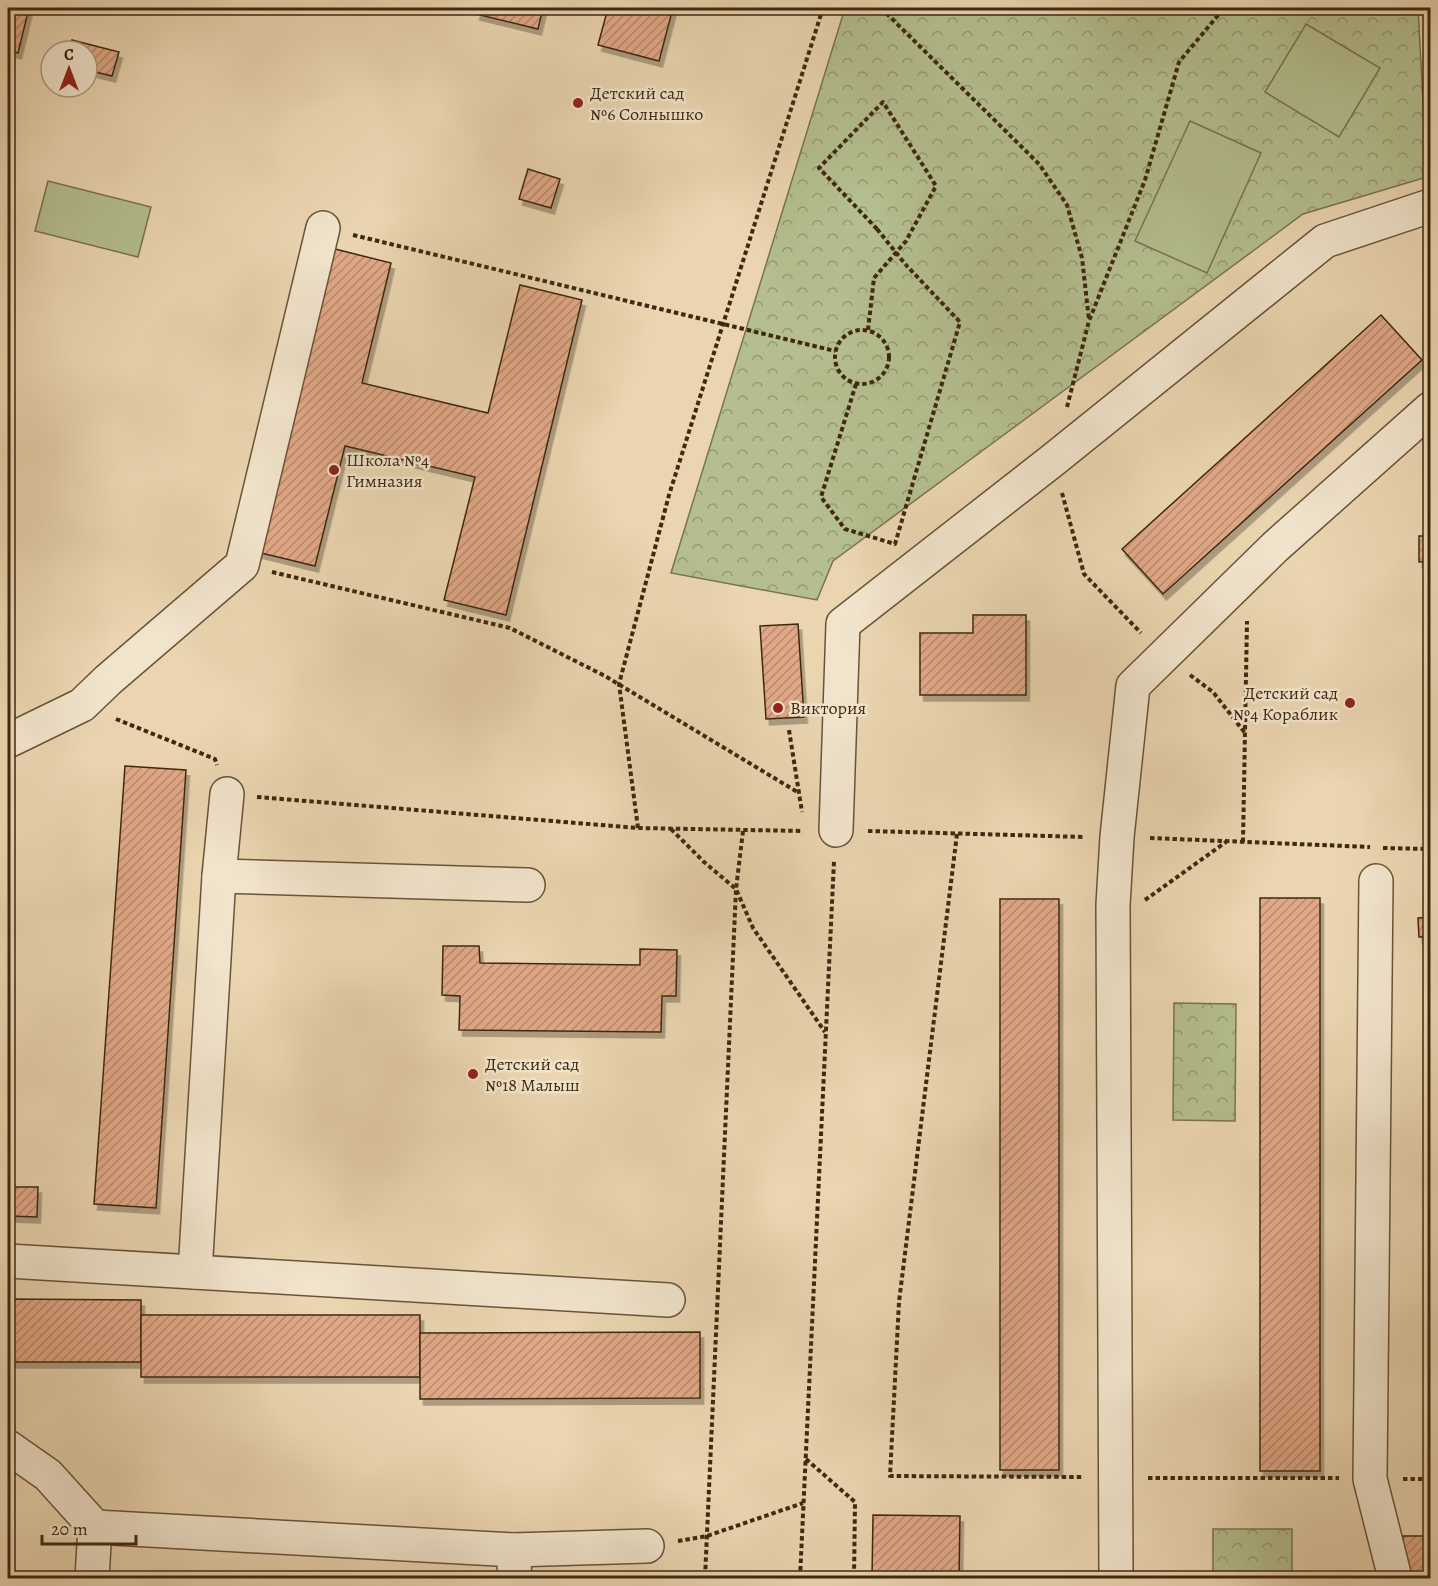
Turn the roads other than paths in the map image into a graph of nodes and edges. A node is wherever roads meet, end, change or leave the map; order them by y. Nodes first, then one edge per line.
1 (1431, 206) edge
2 (323, 228) road end
3 (1431, 409) edge
4 (8, 741) edge
5 (227, 794) road end
6 (836, 830) road end
7 (219, 876) junction
8 (1376, 881) dead end
9 (528, 885) dead end
10 (8, 1261) edge
11 (195, 1272) junction
12 (668, 1300) dead end
13 (8, 1447) edge
14 (95, 1527) junction
15 (647, 1546) road end
16 (514, 1564) edge
17 (92, 1578) edge
18 (1116, 1578) edge
19 (1395, 1578) edge

1 - 6 lane
2 - 4 lane
3 - 18 lane
5 - 7 lane
7 - 9 lane
7 - 11 lane
8 - 19 lane
10 - 11 lane
11 - 12 lane
13 - 14 lane
14 - 16 lane
14 - 17 lane
15 - 16 lane

